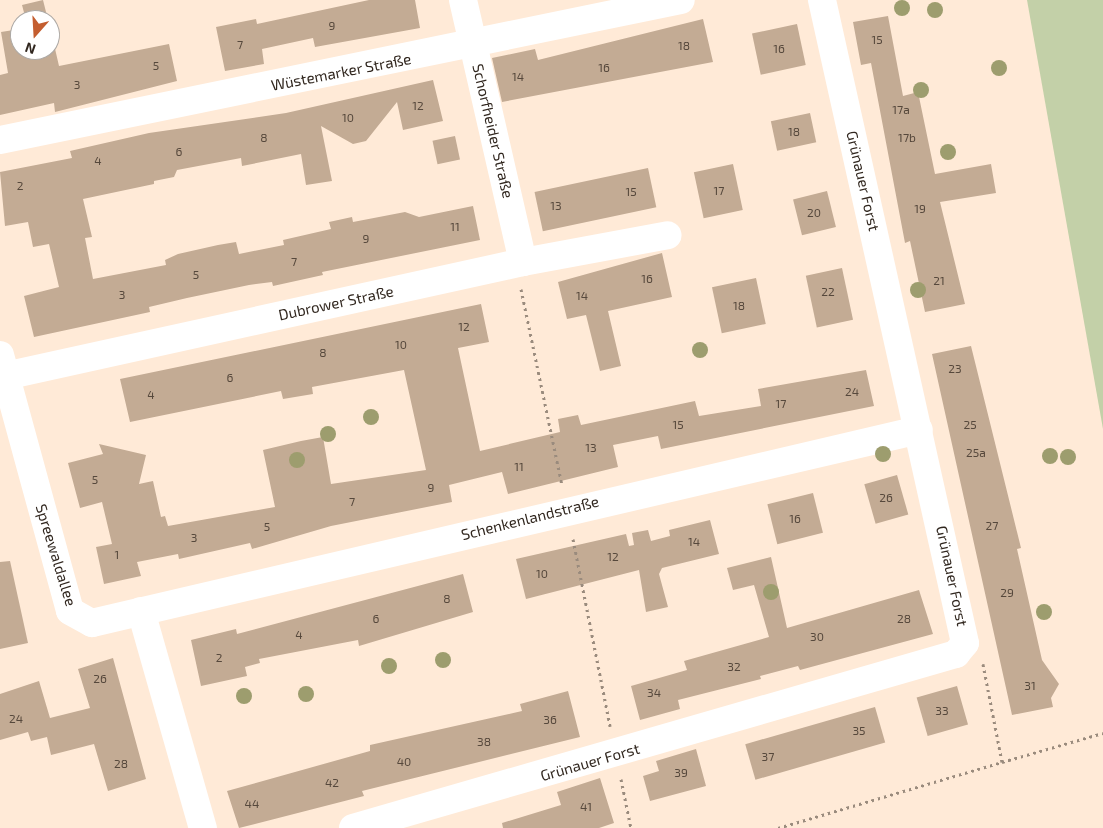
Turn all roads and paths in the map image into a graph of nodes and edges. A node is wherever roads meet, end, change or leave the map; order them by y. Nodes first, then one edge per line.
1 (462, 0) edge
2 (681, 0) edge
3 (822, 0) edge
4 (473, 45) junction
5 (0, 140) edge
6 (668, 235) dead end
7 (523, 262) junction
8 (2, 366) edge
9 (920, 430) junction
10 (141, 611) junction
11 (965, 643) junction
12 (1103, 733) edge
13 (616, 755) junction
14 (1002, 762) junction
15 (203, 828) edge
16 (353, 828) edge
17 (631, 828) edge
18 (778, 828) edge

1 - 4 street, Schorfheider Straße
2 - 4 street, Wüstemarker Straße
3 - 9 street, Grünauer Forst
4 - 5 street, Wüstemarker Straße
4 - 7 street, Schorfheider Straße
6 - 7 street, Dubrower Straße
7 - 8 street, Dubrower Straße
8 - 10 street, Spreewaldallee
9 - 10 street, Schenkenlandstraße
9 - 11 street, Grünauer Forst
10 - 15 street
11 - 13 street, Grünauer Forst
11 - 14 path
12 - 14 path
13 - 16 street, Grünauer Forst
13 - 17 path
14 - 18 path

